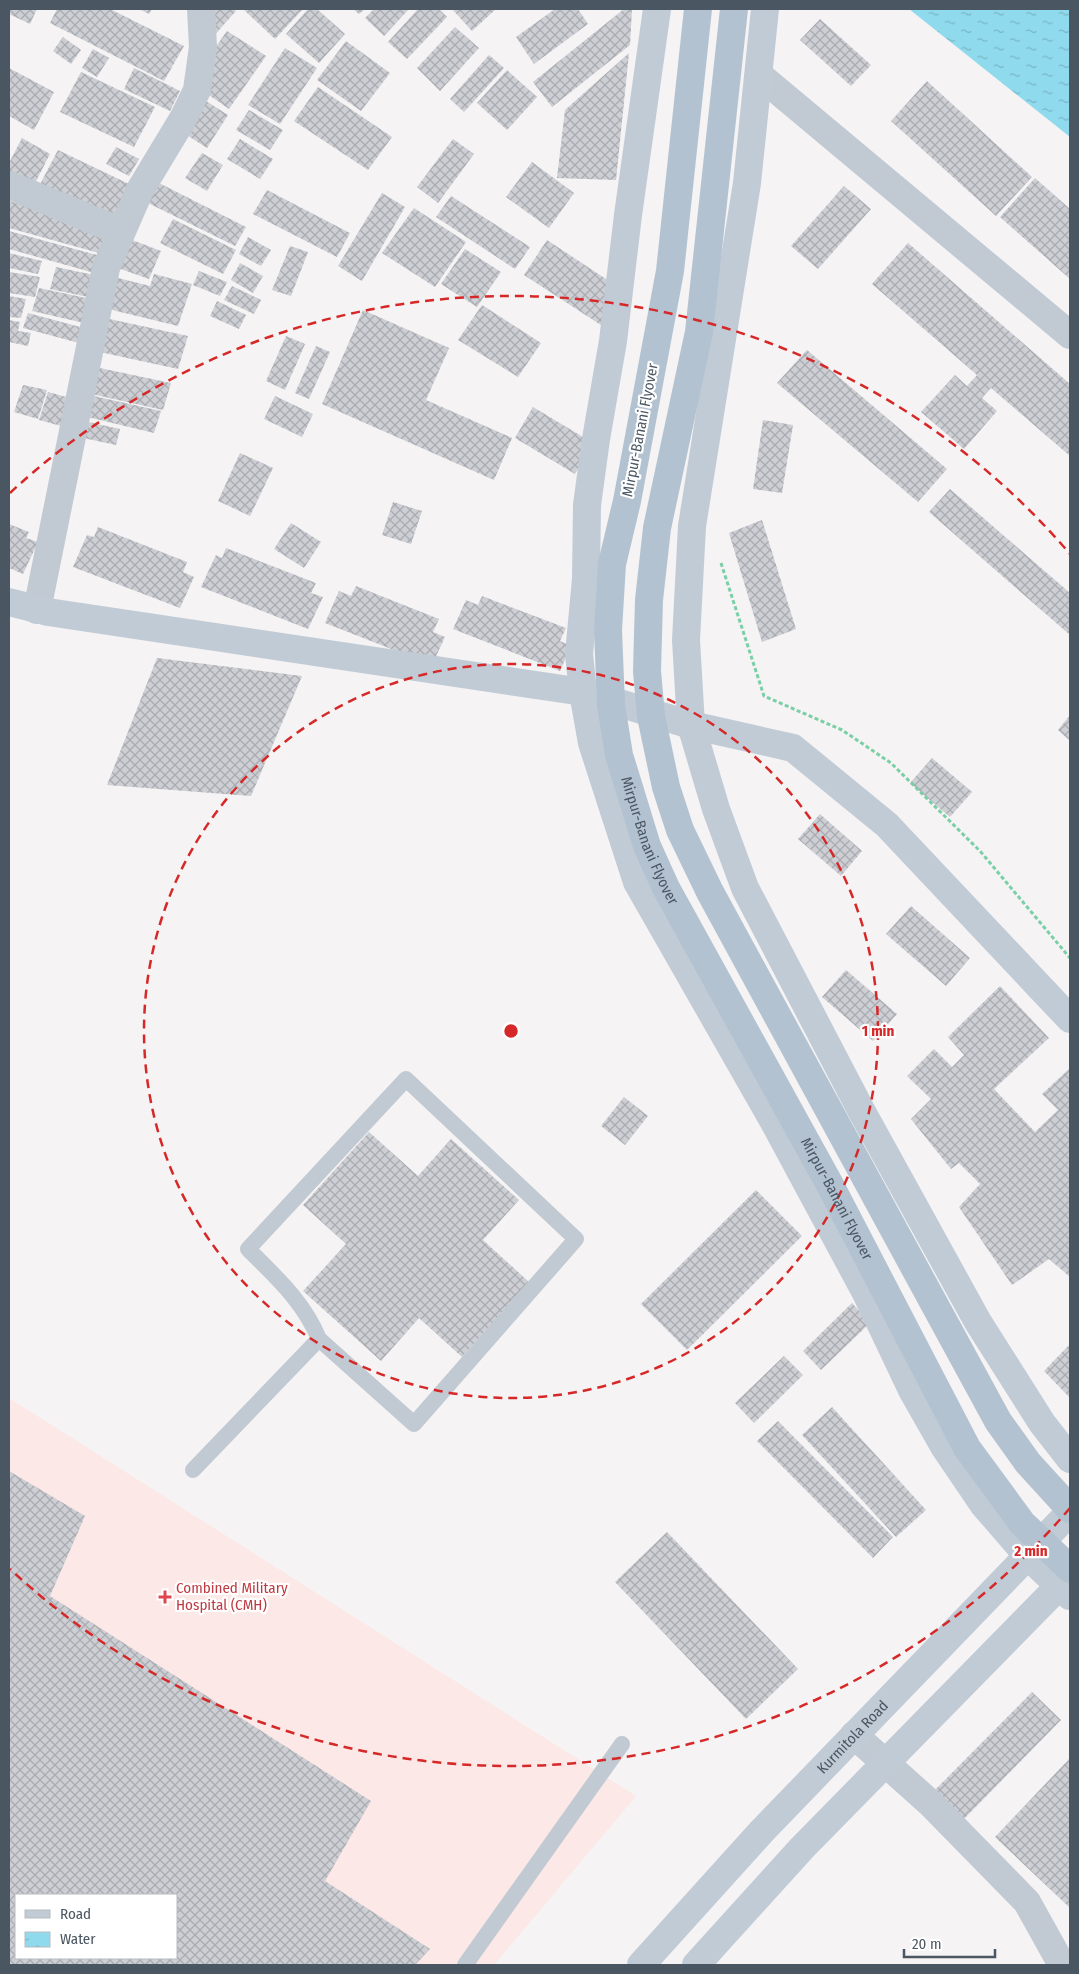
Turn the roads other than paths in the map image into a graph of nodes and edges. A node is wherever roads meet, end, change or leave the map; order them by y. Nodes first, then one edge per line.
1 (201, 9) edge
2 (657, 9) edge
3 (698, 9) edge
4 (734, 9) edge
5 (765, 9) edge
6 (759, 75) junction
7 (9, 185) edge
8 (122, 229) junction
9 (1070, 335) edge
10 (9, 602) edge
11 (37, 610) junction
12 (583, 692) junction
13 (691, 725) junction
14 (1070, 1019) edge
15 (319, 1339) junction
16 (1070, 1459) edge
17 (193, 1470) dead end
18 (1070, 1511) edge
19 (1028, 1556) junction
20 (1067, 1582) edge
21 (854, 1735) junction
22 (622, 1744) dead end
23 (885, 1763) junction
24 (465, 1965) edge
25 (641, 1965) edge
26 (696, 1965) edge
27 (1062, 1965) edge

1 - 8 street
2 - 12 main road
3 - 20 main road, Mirpur-Banani Flyover, bridge
4 - 18 main road, Mirpur-Banani Flyover, bridge
5 - 6 main road
6 - 9 street
6 - 13 main road
7 - 8 street
8 - 11 street
10 - 11 main road
11 - 12 main road
12 - 13 main road
12 - 19 main road
13 - 14 main road
13 - 16 main road
15 - 15 lane
15 - 17 lane
18 - 19 main road, Kurmitola Road
19 - 20 main road
19 - 21 main road, Kurmitola Road
20 - 23 main road
21 - 23 street
21 - 25 main road, Kurmitola Road
22 - 24 lane
23 - 26 main road
23 - 27 street

